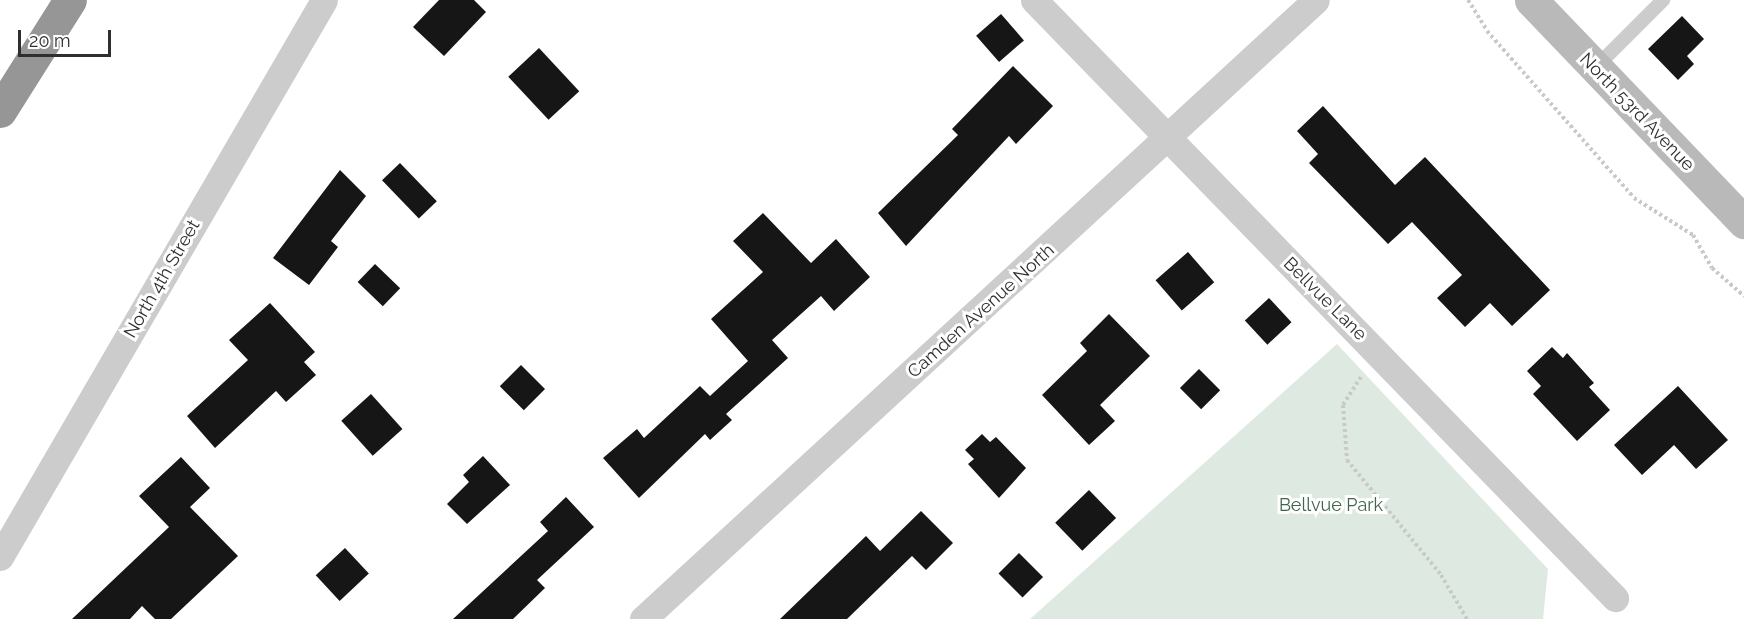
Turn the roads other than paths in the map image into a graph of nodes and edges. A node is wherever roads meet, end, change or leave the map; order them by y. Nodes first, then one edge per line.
1 (70, 0) edge
2 (324, 0) edge
3 (1034, 0) edge
4 (1316, 0) edge
5 (1531, 0) edge
6 (1662, 0) edge
7 (1594, 69) junction
8 (0, 111) edge
9 (1169, 140) junction
10 (1744, 222) edge
11 (0, 557) edge
12 (1615, 598) dead end
13 (643, 619) edge

1 - 8 highway
2 - 11 street, North 4th Street
3 - 9 street, Bellvue Lane
4 - 9 street, Camden Avenue North
5 - 7 street, North 53rd Avenue
6 - 7 lane
7 - 10 street, North 53rd Avenue
9 - 12 street, Bellvue Lane
9 - 13 street, Camden Avenue North

